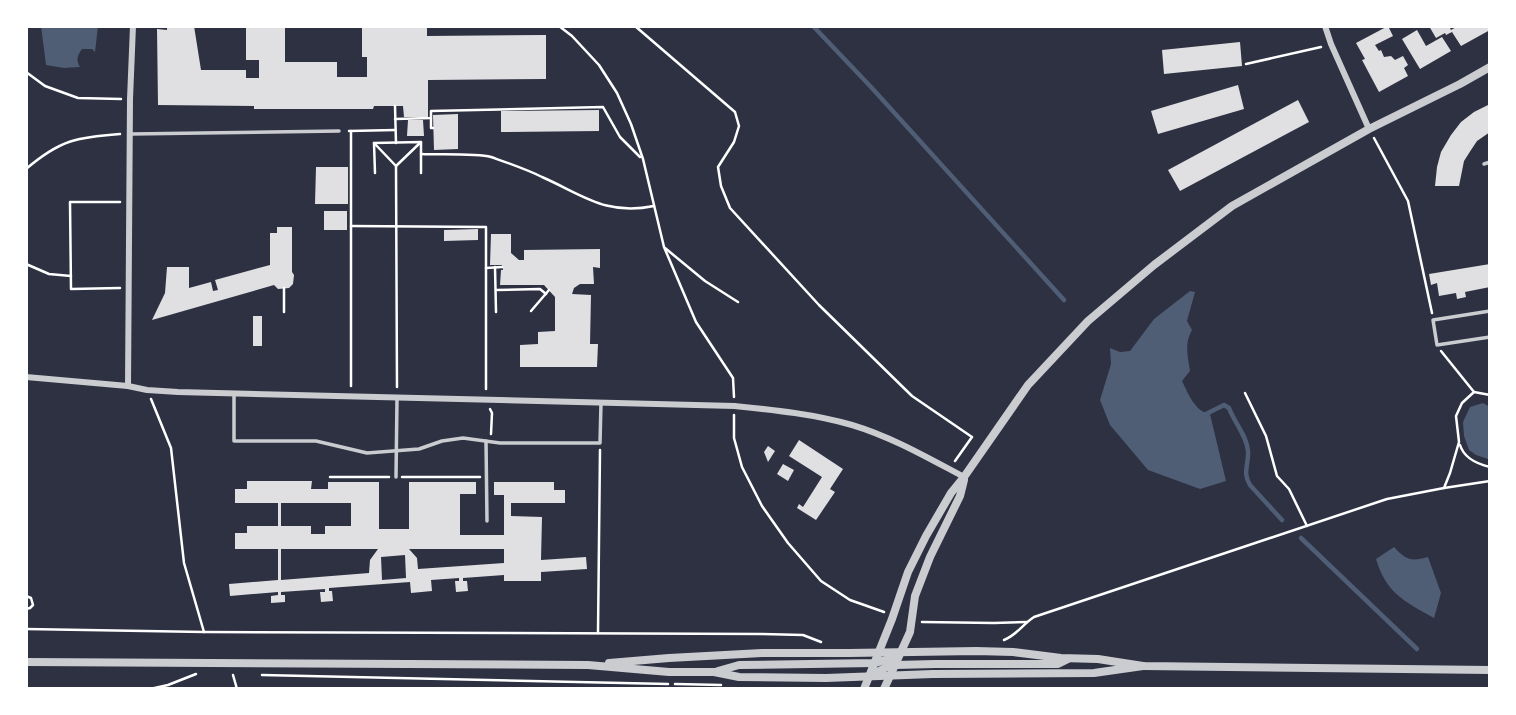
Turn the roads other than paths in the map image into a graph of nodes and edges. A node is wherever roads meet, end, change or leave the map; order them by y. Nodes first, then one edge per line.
1 (133, 26) edge
2 (1325, 26) edge
3 (1490, 67) edge
4 (1369, 129) junction
5 (339, 131) road end
6 (131, 134) junction
7 (1490, 162) edge
8 (1483, 164) dead end
9 (1490, 311) edge
10 (1490, 337) edge
11 (26, 377) edge
12 (128, 386) junction
13 (234, 394) junction
14 (397, 398) junction
15 (601, 401) junction
16 (489, 441) junction
17 (397, 452) junction
18 (396, 477) road end
19 (964, 477) junction
20 (486, 521) dead end
21 (901, 652) junction
22 (878, 653) junction
23 (1070, 659) junction
24 (26, 662) edge
25 (874, 663) junction
26 (588, 665) junction
27 (895, 666) junction
28 (1143, 666) junction
29 (1490, 670) edge
30 (714, 672) junction
31 (890, 676) junction
32 (868, 677) junction
33 (864, 689) edge
34 (884, 689) edge

1 - 6 street
2 - 4 street
3 - 4 street
4 - 19 street
5 - 6 lane
6 - 12 street
7 - 8 lane
9 - 10 lane
11 - 12 street
12 - 13 street
13 - 14 street
13 - 17 lane
14 - 15 street
14 - 17 lane
15 - 16 lane
15 - 19 street
16 - 17 lane
16 - 20 lane
17 - 18 lane
19 - 21 street
19 - 22 street
21 - 22 street
21 - 23 street
21 - 25 street
21 - 27 street
22 - 25 street
22 - 26 street
23 - 27 street
23 - 28 street
24 - 26 street
25 - 30 street
25 - 32 street
26 - 30 street
27 - 31 street
27 - 32 street
28 - 29 street
28 - 31 street
30 - 32 street
31 - 32 street
31 - 34 street
32 - 33 street

